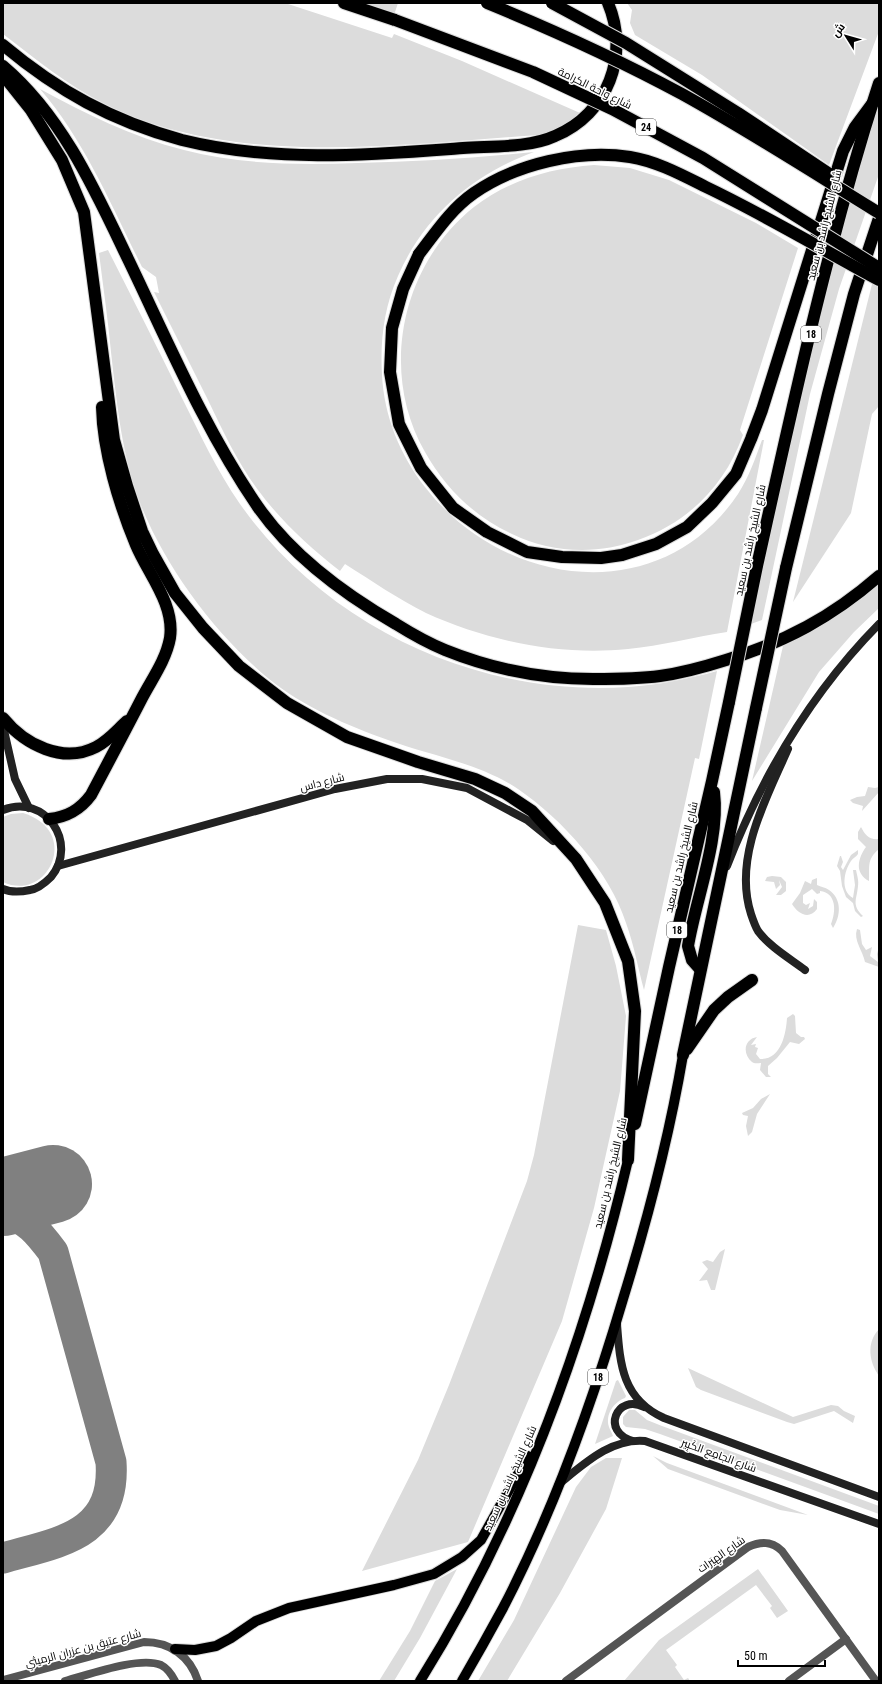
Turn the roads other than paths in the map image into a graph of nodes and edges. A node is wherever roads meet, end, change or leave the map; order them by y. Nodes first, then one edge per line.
1 (344, 3) edge
2 (487, 3) edge
3 (552, 3) edge
4 (608, 3) edge
5 (3, 45) edge
6 (3, 66) edge
7 (3, 75) edge
8 (879, 83) edge
9 (872, 104) junction
10 (879, 207) edge
11 (879, 213) edge
12 (879, 218) edge
13 (879, 268) edge
14 (879, 280) edge
15 (105, 376) junction
16 (879, 576) edge
17 (879, 624) edge
18 (134, 713) junction
19 (3, 718) edge
20 (800, 723) junction
21 (3, 726) edge
22 (712, 781) junction
23 (29, 808) junction
24 (3, 810) edge
25 (49, 819) junction
26 (576, 859) junction
27 (58, 866) junction
28 (3, 889) edge
29 (716, 896) junction
30 (700, 969) junction
31 (805, 970) dead end
32 (752, 980) dead end
33 (683, 1055) junction
34 (628, 1160) junction
35 (617, 1321) junction
36 (647, 1408) junction
37 (550, 1418) junction
38 (633, 1441) junction
39 (558, 1485) junction
40 (879, 1497) edge
41 (879, 1524) edge
42 (846, 1640) junction
43 (175, 1649) junction
44 (3, 1680) edge
45 (65, 1681) edge
46 (175, 1681) edge
47 (198, 1681) edge
48 (420, 1681) edge
49 (462, 1681) edge
50 (566, 1681) edge
51 (789, 1681) edge
52 (876, 1681) edge

1 - 13 highway, شارع واحة الكرامة / 24, bridge
2 - 11 highway, bridge
3 - 10 highway, bridge
4 - 5 highway
6 - 16 highway
7 - 15 highway
8 - 9 highway, شارع الشيخ راشد بن سعيد / 18
9 - 14 highway, bridge
9 - 22 highway, شارع الشيخ راشد بن سعيد / 18, bridge
12 - 29 highway, 18, bridge
15 - 18 highway
15 - 26 highway
17 - 20 street
18 - 19 highway
18 - 25 highway
20 - 29 street
20 - 31 street
21 - 23 street
22 - 30 highway
22 - 34 highway, شارع الشيخ راشد بن سعيد / 18
23 - 24 street
23 - 25 street
25 - 27 street
26 - 27 street, شارع داس
26 - 34 highway
27 - 28 street
29 - 30 highway, 18
30 - 33 highway, 18
32 - 33 highway
33 - 35 main road, 18
34 - 37 main road, شارع الشيخ راشد بن سعيد / 18
35 - 36 street, شارع الجامِع الكَبِير
35 - 39 main road, 18
36 - 38 street
36 - 40 street, شارع الجامِع الكَبِير
37 - 43 main road
37 - 48 main road, شارع الشيخ راشد بن سعيد / 18
38 - 39 street, شارع الجامِع الكَبِير
38 - 41 street, شارع الجامِع الكَبِير
39 - 49 main road, 18
42 - 50 street, شارع الهِيَرات
42 - 51 street
42 - 52 street, شارع الهِيَرات
43 - 44 street, شارع عتيق بن عزران الرميثي
43 - 47 street, شارع عتيق بن عزران الرميثي
45 - 46 street

